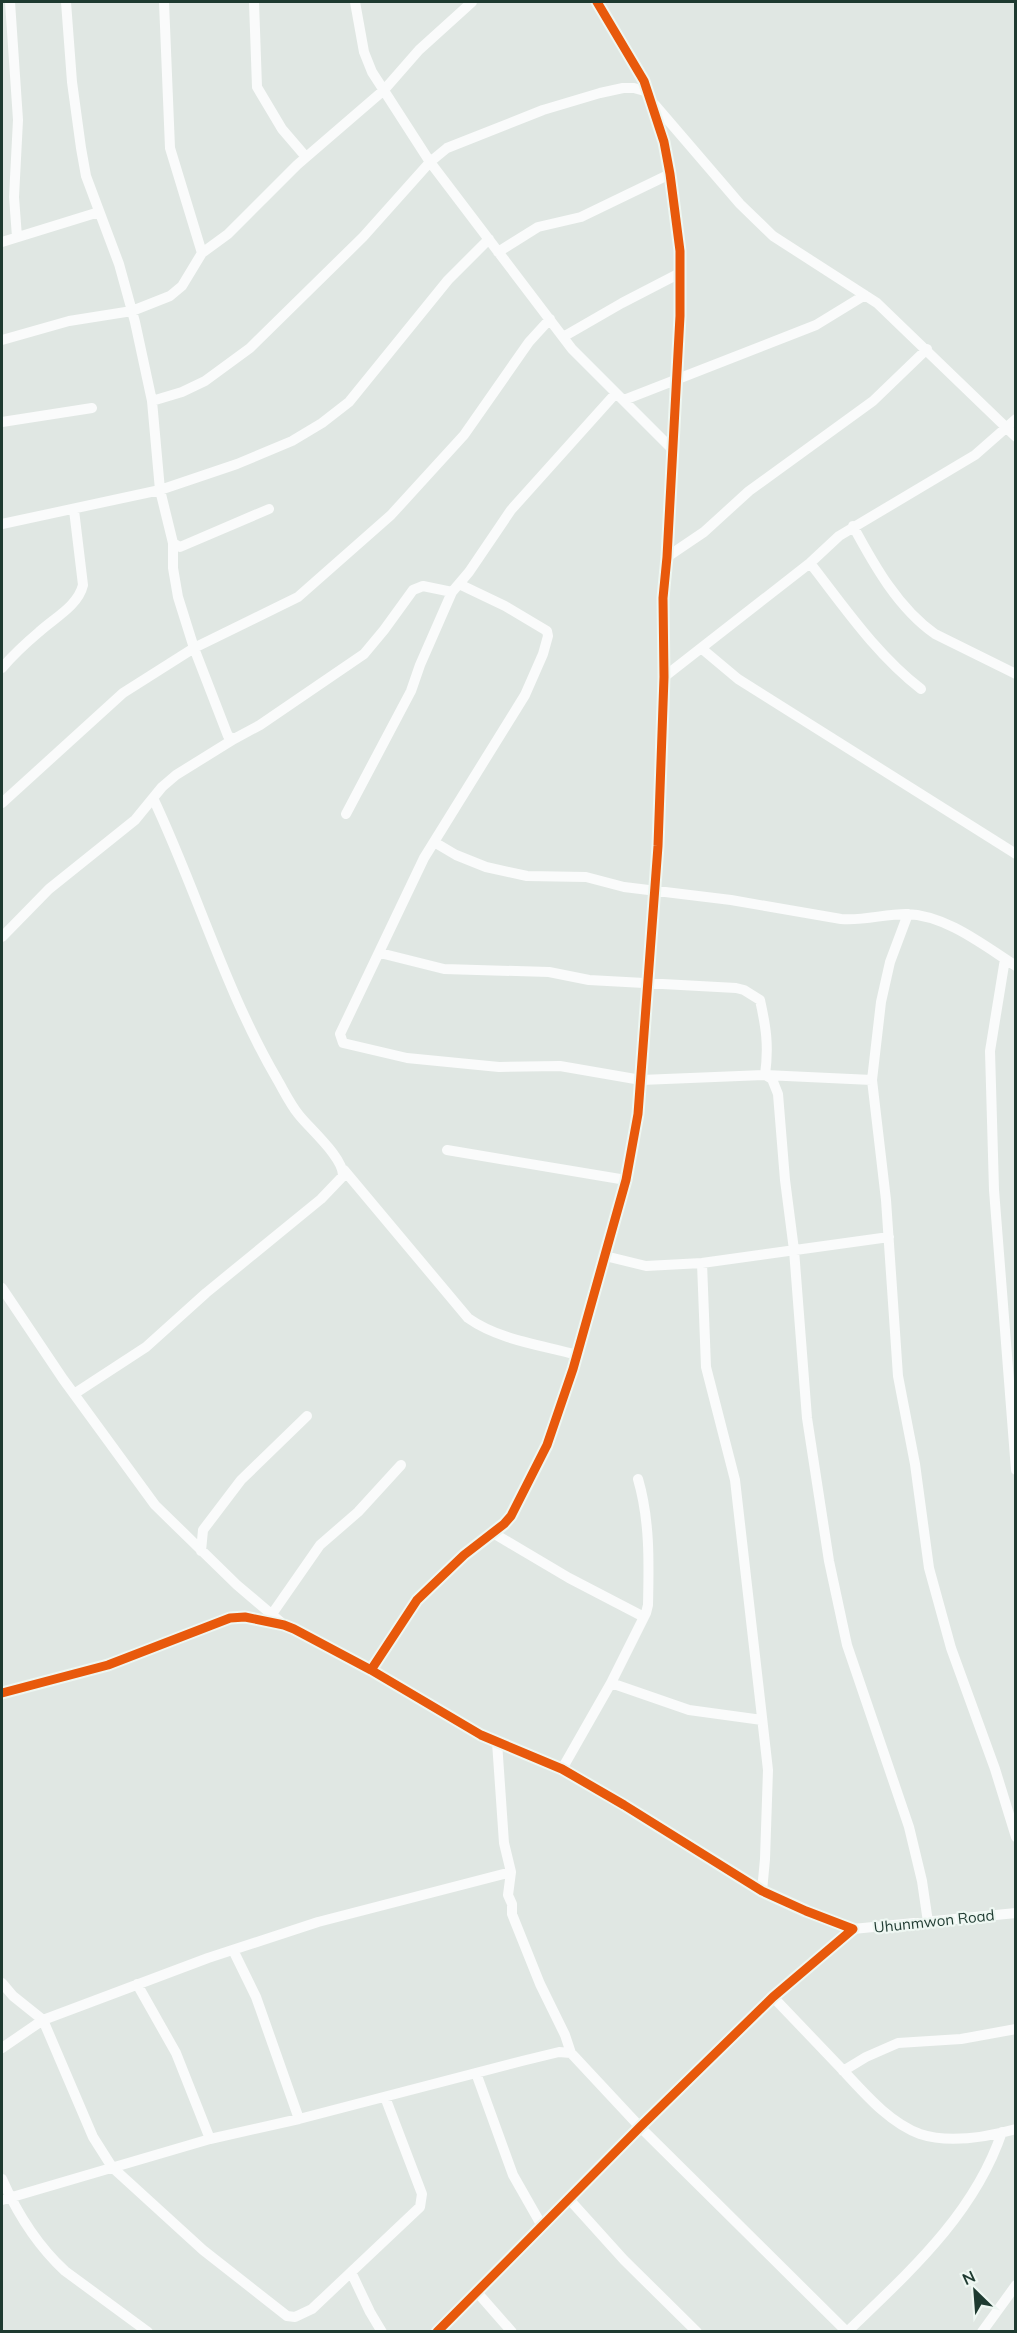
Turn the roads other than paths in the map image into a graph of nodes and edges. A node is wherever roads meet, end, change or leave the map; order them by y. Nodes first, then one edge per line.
1 (10, 2) edge
2 (66, 2) edge
3 (164, 2) edge
4 (255, 2) edge
5 (355, 2) edge
6 (472, 2) edge
7 (597, 2) edge
8 (384, 90) junction
9 (650, 96) junction
10 (306, 157) junction
11 (430, 162) junction
12 (670, 174) junction
13 (99, 212) junction
14 (16, 237) junction
15 (489, 239) junction
16 (2, 242) edge
17 (498, 252) junction
18 (202, 254) junction
19 (680, 273) junction
20 (865, 295) junction
21 (132, 310) junction
22 (550, 319) junction
23 (563, 337) junction
24 (2, 340) edge
25 (927, 350) junction
26 (676, 381) junction
27 (620, 397) junction
28 (152, 401) junction
29 (92, 408) dead end
30 (1016, 419) edge
31 (2, 423) edge
32 (1006, 427) junction
33 (1016, 437) edge
34 (673, 450) junction
35 (160, 490) junction
36 (269, 509) dead end
37 (74, 510) junction
38 (2, 524) edge
39 (853, 526) junction
40 (173, 543) junction
41 (667, 557) junction
42 (810, 563) junction
43 (456, 588) junction
44 (194, 648) junction
45 (701, 648) junction
46 (2, 668) edge
47 (1016, 674) edge
48 (664, 677) junction
49 (921, 689) dead end
50 (234, 740) junction
51 (153, 798) junction
52 (2, 802) edge
53 (345, 814) dead end
54 (434, 842) junction
55 (1016, 854) edge
56 (654, 890) junction
57 (908, 914) junction
58 (2, 937) edge
59 (380, 953) junction
60 (1005, 959) junction
61 (1016, 966) edge
62 (647, 984) junction
63 (765, 1075) junction
64 (641, 1080) junction
65 (872, 1080) junction
66 (447, 1150) dead end
67 (344, 1170) junction
68 (626, 1180) junction
69 (889, 1237) junction
70 (794, 1250) junction
71 (605, 1256) junction
72 (702, 1263) junction
73 (2, 1288) edge
74 (577, 1355) junction
75 (74, 1394) junction
76 (307, 1416) dead end
77 (401, 1465) dead end
78 (1016, 1470) edge
79 (638, 1479) dead end
80 (493, 1533) junction
81 (201, 1551) junction
82 (272, 1614) junction
83 (644, 1617) junction
84 (284, 1624) junction
85 (371, 1670) junction
86 (611, 1683) junction
87 (2, 1693) edge
88 (762, 1720) junction
89 (496, 1742) junction
90 (562, 1769) junction
91 (1016, 1837) edge
92 (511, 1872) junction
93 (762, 1891) junction
94 (1016, 1913) edge
95 (928, 1922) junction
96 (853, 1929) junction
97 (233, 1950) junction
98 (2, 1983) edge
99 (137, 1984) junction
100 (773, 1997) junction
101 (43, 2020) junction
102 (1016, 2029) edge
103 (2, 2048) edge
104 (571, 2053) junction
105 (843, 2071) junction
106 (476, 2073) junction
107 (385, 2097) junction
108 (299, 2119) junction
109 (640, 2127) junction
110 (1016, 2129) edge
111 (1002, 2132) junction
112 (210, 2139) junction
113 (111, 2167) junction
114 (2, 2179) edge
115 (6, 2198) edge
116 (568, 2198) junction
117 (542, 2226) junction
118 (351, 2272) junction
119 (1016, 2284) edge
120 (476, 2291) junction
121 (148, 2331) edge
122 (382, 2331) edge
123 (437, 2331) edge
124 (512, 2331) edge
125 (697, 2331) edge
126 (847, 2331) edge
127 (981, 2331) edge

1 - 14 street
2 - 13 street
3 - 18 street
4 - 10 street
5 - 8 street
6 - 8 street
7 - 9 street
8 - 10 street
8 - 11 street
9 - 11 street
9 - 12 street
9 - 20 street
10 - 18 street
11 - 15 street
11 - 28 street
12 - 17 street
12 - 19 street
13 - 14 street
13 - 21 street
14 - 16 street
15 - 17 street
15 - 35 street
17 - 22 street
18 - 21 street
19 - 23 street
19 - 26 street
20 - 25 street
20 - 26 street
21 - 24 street
21 - 28 street
22 - 23 street
22 - 44 street
23 - 27 street
25 - 32 street
25 - 41 street
26 - 27 street
26 - 34 street
27 - 34 street
27 - 43 street
28 - 35 street
29 - 31 street
30 - 32 street
32 - 33 street
32 - 39 street
34 - 41 street
35 - 37 street
35 - 40 street
36 - 40 street
37 - 38 street
37 - 46 street
39 - 42 street
39 - 47 street
40 - 44 street
41 - 48 street
42 - 45 street
42 - 49 street
43 - 50 street
43 - 53 street
43 - 54 street
44 - 50 street
44 - 52 street
45 - 48 street
45 - 55 street
48 - 56 street
50 - 51 street
51 - 58 street
51 - 67 street
54 - 56 street
54 - 59 street
56 - 57 street
56 - 62 street
57 - 60 street
57 - 65 street
59 - 62 street
59 - 64 street
60 - 61 street
60 - 78 street
62 - 63 street
62 - 64 street
63 - 64 street
63 - 65 street
63 - 70 street
64 - 68 street
65 - 69 street
66 - 68 street
67 - 74 street
67 - 75 street
68 - 71 street
69 - 70 street
69 - 91 street
70 - 72 street
70 - 95 street
71 - 72 street
71 - 74 street
72 - 88 street
73 - 75 street
74 - 80 street
75 - 81 street
76 - 81 street
77 - 82 street
79 - 83 street
80 - 83 street
80 - 85 street
81 - 82 street
82 - 84 street
83 - 86 street
84 - 85 street
84 - 87 street
85 - 89 street
86 - 88 street
86 - 90 street
88 - 93 street
89 - 90 street
89 - 92 street
90 - 93 street
92 - 97 street
92 - 104 street
93 - 96 street
94 - 95 street, Uhunmwon Road
95 - 96 street, Uhunmwon Road
96 - 100 street
97 - 99 street
97 - 108 street
98 - 101 street
99 - 101 street
99 - 112 street
100 - 105 street
100 - 109 street
101 - 103 street
101 - 113 street
102 - 105 street
104 - 106 street
104 - 109 street
105 - 111 street
106 - 107 street
106 - 117 street
107 - 108 street
107 - 118 street
108 - 112 street
109 - 116 street
109 - 126 street
110 - 111 street
111 - 126 street
112 - 113 street
113 - 115 street
113 - 118 street
114 - 115 street
115 - 121 street
116 - 117 street
116 - 125 street
117 - 120 street
118 - 122 street
119 - 127 street
120 - 123 street
120 - 124 street

